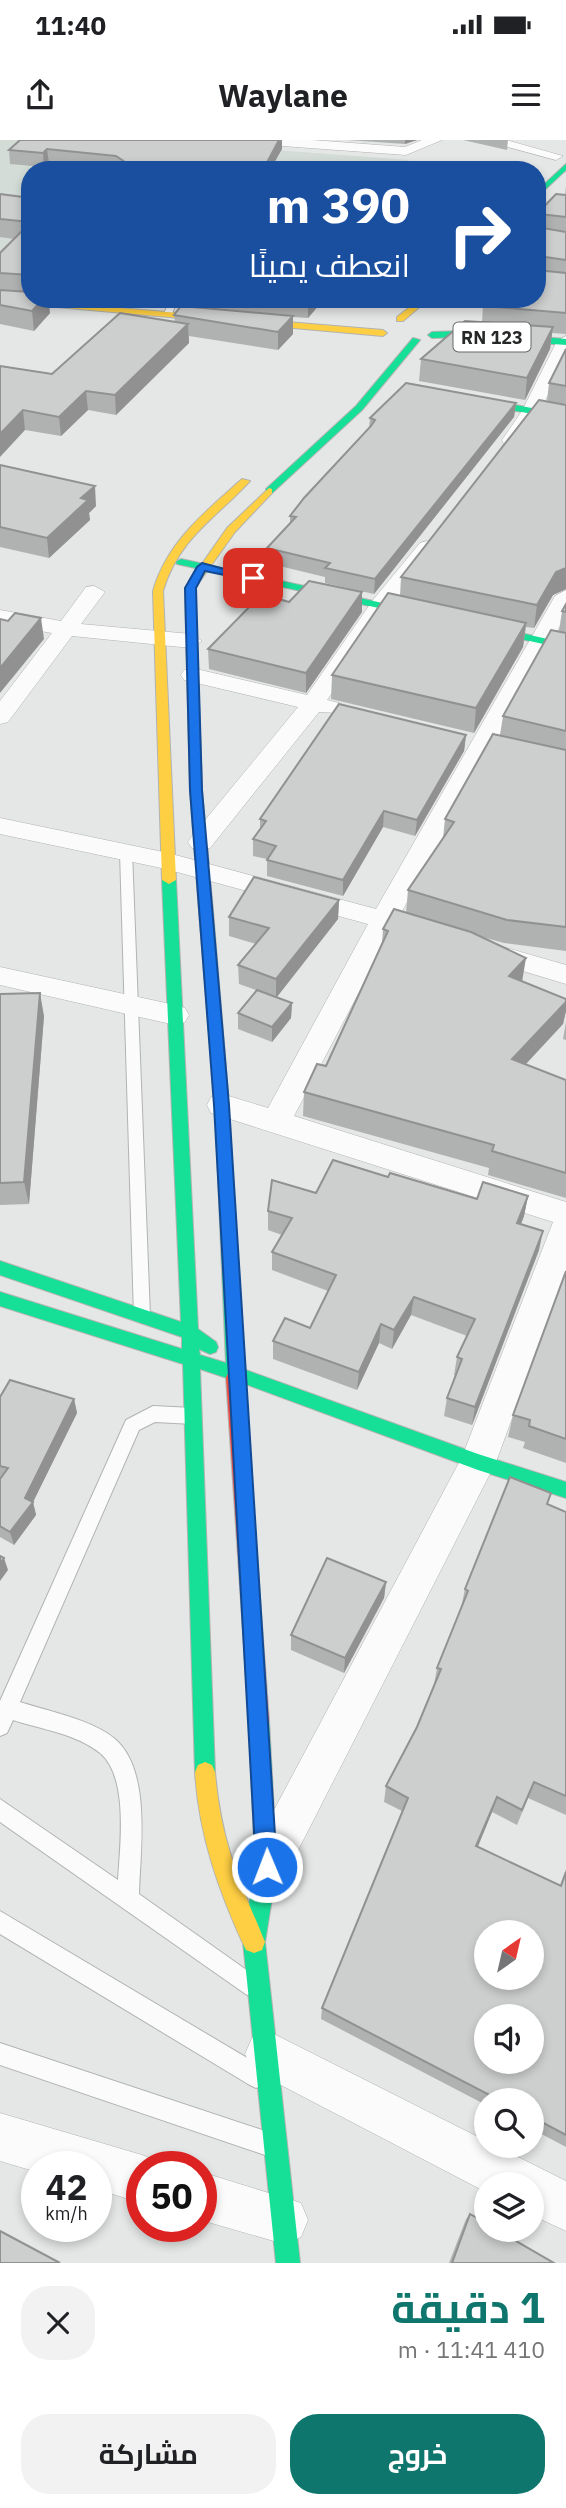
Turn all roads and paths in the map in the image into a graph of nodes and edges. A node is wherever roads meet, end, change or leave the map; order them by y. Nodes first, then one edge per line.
1 (255, 140) edge
2 (435, 140) edge
3 (489, 140) edge
4 (315, 142) edge
5 (562, 163) edge
6 (546, 183) edge
7 (546, 206) edge
8 (566, 208) edge
9 (0, 286) edge
10 (21, 288) edge
11 (0, 300) edge
12 (21, 301) edge
13 (192, 308) edge
14 (415, 308) edge
15 (434, 325) junction
16 (388, 331) junction
17 (416, 340) junction
18 (562, 342) edge
19 (363, 380) dead end
20 (390, 385) junction
21 (450, 396) edge
22 (531, 411) junction
23 (566, 417) edge
24 (495, 461) edge
25 (259, 468) dead end
26 (200, 523) junction
27 (232, 529) junction
28 (438, 533) edge
29 (172, 561) junction
30 (202, 567) junction
31 (94, 592) dead end
32 (566, 596) edge
33 (381, 605) junction
34 (0, 617) edge
35 (67, 629) junction
36 (158, 640) junction
37 (540, 640) junction
38 (191, 641) junction
39 (566, 646) edge
40 (192, 675) junction
41 (313, 704) junction
42 (353, 714) edge
43 (0, 717) edge
44 (457, 739) edge
45 (495, 748) junction
46 (0, 826) edge
47 (201, 842) junction
48 (126, 852) junction
49 (168, 860) junction
50 (203, 870) junction
51 (384, 919) junction
52 (423, 931) edge
53 (462, 943) edge
54 (566, 975) edge
55 (0, 976) edge
56 (131, 1005) junction
57 (175, 1016) junction
58 (222, 1105) junction
59 (276, 1122) junction
60 (566, 1214) edge
61 (566, 1227) edge
62 (0, 1268) edge
63 (0, 1299) edge
64 (142, 1316) junction
65 (189, 1332) junction
66 (191, 1362) junction
67 (235, 1373) junction
68 (194, 1416) junction
69 (478, 1462) junction
70 (566, 1490) edge
71 (4, 1717) edge
72 (0, 1809) edge
73 (267, 1867) junction
74 (128, 1899) junction
75 (0, 1922) edge
76 (254, 1941) junction
77 (261, 1994) junction
78 (0, 2054) edge
79 (270, 2070) junction
80 (0, 2137) edge
81 (277, 2147) junction
82 (495, 2172) edge
83 (126, 2174) edge
84 (544, 2195) edge
85 (217, 2204) edge
86 (566, 2207) edge
87 (286, 2241) edge

1 - 4 street
2 - 4 street
3 - 5 street
5 - 6 main road
7 - 8 street
9 - 10 main road
11 - 12 main road
13 - 16 main road
14 - 16 main road
15 - 16 main road
15 - 17 main road
15 - 18 main road, RN 123
16 - 17 main road
17 - 20 main road
18 - 22 street
19 - 20 main road
20 - 27 main road
21 - 22 main road
22 - 23 main road
22 - 24 street
25 - 26 main road
26 - 27 main road
26 - 29 main road
27 - 30 main road
28 - 33 street
29 - 30 main road
29 - 36 main road
30 - 33 main road
30 - 38 main road
31 - 35 street
32 - 37 street
33 - 37 main road
33 - 41 street
34 - 35 street
35 - 36 street
35 - 43 street
36 - 38 street
36 - 49 main road
37 - 39 main road
37 - 45 street
38 - 40 main road
40 - 41 street
40 - 47 main road
41 - 42 street
41 - 47 street
44 - 45 street
45 - 51 street
46 - 48 street
47 - 50 main road
48 - 49 street
48 - 56 lane
49 - 50 street
49 - 57 main road
50 - 51 street
50 - 58 main road
51 - 52 street
51 - 59 street
53 - 54 street
55 - 56 street
56 - 57 street
56 - 64 lane
57 - 65 main road
58 - 59 street
58 - 67 main road
59 - 60 street
61 - 69 street
62 - 64 main road
63 - 66 main road
64 - 65 main road
65 - 66 main road
65 - 67 main road
66 - 67 main road
66 - 68 main road
67 - 69 main road
67 - 73 main road
68 - 71 lane
68 - 76 main road
69 - 70 main road
69 - 73 street
71 - 74 lane
72 - 74 lane
73 - 76 main road
74 - 77 lane
75 - 79 lane
76 - 77 main road
77 - 79 main road
78 - 81 lane
79 - 81 main road
79 - 82 street
80 - 83 street
81 - 87 main road
84 - 86 street
85 - 87 street

